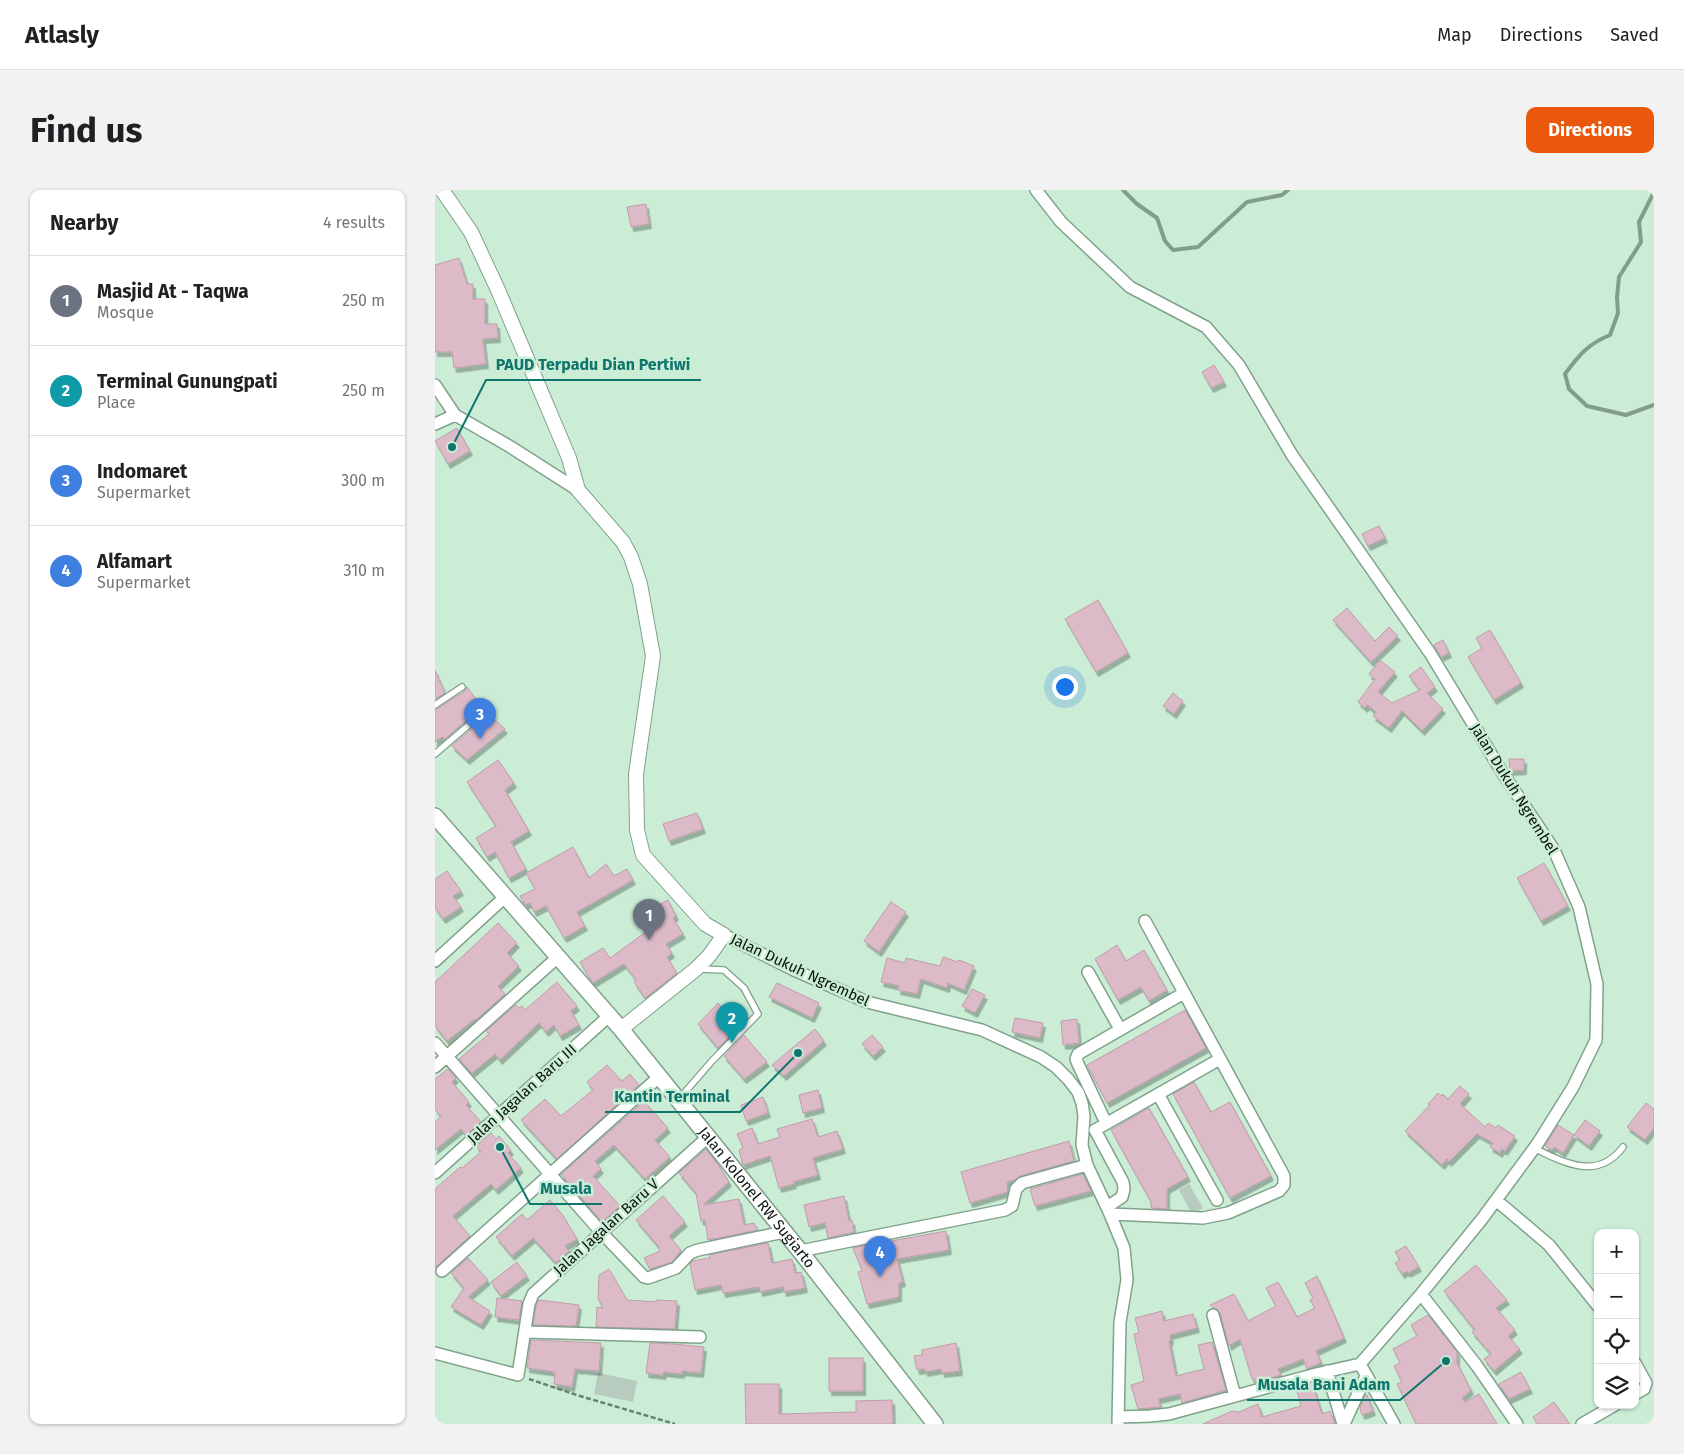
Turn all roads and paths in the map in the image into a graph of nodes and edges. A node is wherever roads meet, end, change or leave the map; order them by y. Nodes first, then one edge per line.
1 (442, 190) edge
2 (1036, 190) edge
3 (435, 386) edge
4 (455, 414) junction
5 (435, 424) edge
6 (578, 490) junction
7 (462, 686) dead end
8 (435, 705) edge
9 (485, 711) dead end
10 (435, 754) edge
11 (435, 816) edge
12 (506, 896) junction
13 (1145, 921) dead end
14 (723, 935) junction
15 (559, 956) junction
16 (435, 961) edge
17 (696, 968) junction
18 (1088, 972) dead end
19 (1184, 993) junction
20 (610, 1015) junction
21 (621, 1029) junction
22 (1120, 1029) junction
23 (435, 1043) edge
24 (447, 1056) junction
25 (1220, 1059) junction
26 (435, 1067) edge
27 (660, 1076) junction
28 (1158, 1094) junction
29 (679, 1099) junction
30 (498, 1115) junction
31 (1107, 1123) junction
32 (709, 1136) junction
33 (1623, 1147) dead end
34 (1534, 1148) junction
35 (1087, 1165) junction
36 (435, 1174) edge
37 (550, 1175) junction
38 (1217, 1200) dead end
39 (1496, 1200) junction
40 (1109, 1210) junction
41 (601, 1232) junction
42 (784, 1232) junction
43 (800, 1251) junction
44 (442, 1270) dead end
45 (1421, 1294) junction
46 (1594, 1301) edge
47 (1213, 1315) dead end
48 (526, 1332) junction
49 (700, 1337) dead end
50 (435, 1353) edge
51 (1360, 1364) junction
52 (1639, 1370) edge
53 (1327, 1371) junction
54 (519, 1375) junction
55 (1366, 1376) junction
56 (1639, 1392) edge
57 (1235, 1396) junction
58 (1608, 1409) edge
59 (1119, 1420) edge
60 (675, 1424) edge
61 (935, 1424) edge
62 (1344, 1424) edge
63 (1394, 1424) edge
64 (1517, 1424) edge
65 (1582, 1424) edge

1 - 6 street
2 - 34 street, Jalan Dukuh Ngrembel
3 - 4 street
4 - 5 street
4 - 6 street
6 - 14 street
7 - 8 lane
9 - 10 lane
11 - 12 main road, Jalan Kolonel RW Sugiarto
12 - 15 main road, Jalan Kolonel RW Sugiarto
12 - 16 street
13 - 19 street
14 - 17 street
14 - 35 street, Jalan Dukuh Ngrembel
15 - 20 main road, Jalan Kolonel RW Sugiarto
15 - 24 street
17 - 21 street
17 - 29 lane
18 - 22 street
19 - 22 street
19 - 25 street
20 - 21 main road, Jalan Kolonel RW Sugiarto
20 - 30 street, Jalan Jagalan Baru III
21 - 27 main road, Jalan Kolonel RW Sugiarto
22 - 31 street
23 - 24 street
24 - 26 street
24 - 30 street
25 - 28 street
25 - 40 street
27 - 29 main road, Jalan Kolonel RW Sugiarto
27 - 37 street
28 - 31 street
28 - 38 street
29 - 32 main road, Jalan Kolonel RW Sugiarto
30 - 36 street, Jalan Jagalan Baru III
30 - 37 street
31 - 40 street
32 - 41 street, Jalan Jagalan Baru V
32 - 42 main road, Jalan Kolonel RW Sugiarto
33 - 34 lane
34 - 39 street, Jalan Dukuh Ngrembel
35 - 40 street, Jalan Dukuh Ngrembel
35 - 43 street
37 - 41 street
37 - 44 street
39 - 45 street, Jalan Dukuh Ngrembel
39 - 46 street
40 - 59 street, Jalan Dukuh Ngrembel
41 - 42 street
41 - 48 street, Jalan Jagalan Baru V
42 - 43 main road, Jalan Kolonel RW Sugiarto
43 - 61 main road, Jalan Kolonel RW Sugiarto
45 - 51 street, Jalan Dukuh Ngrembel
45 - 64 street
47 - 57 street
48 - 49 street
48 - 54 street, Jalan Jagalan Baru V
50 - 54 street
51 - 53 street, Jalan Dukuh Ngrembel
51 - 55 street
52 - 56 street
53 - 57 street, Jalan Dukuh Ngrembel
53 - 62 street
54 - 60 path
55 - 62 street
55 - 63 street
57 - 59 street, Jalan Dukuh Ngrembel
58 - 65 street

